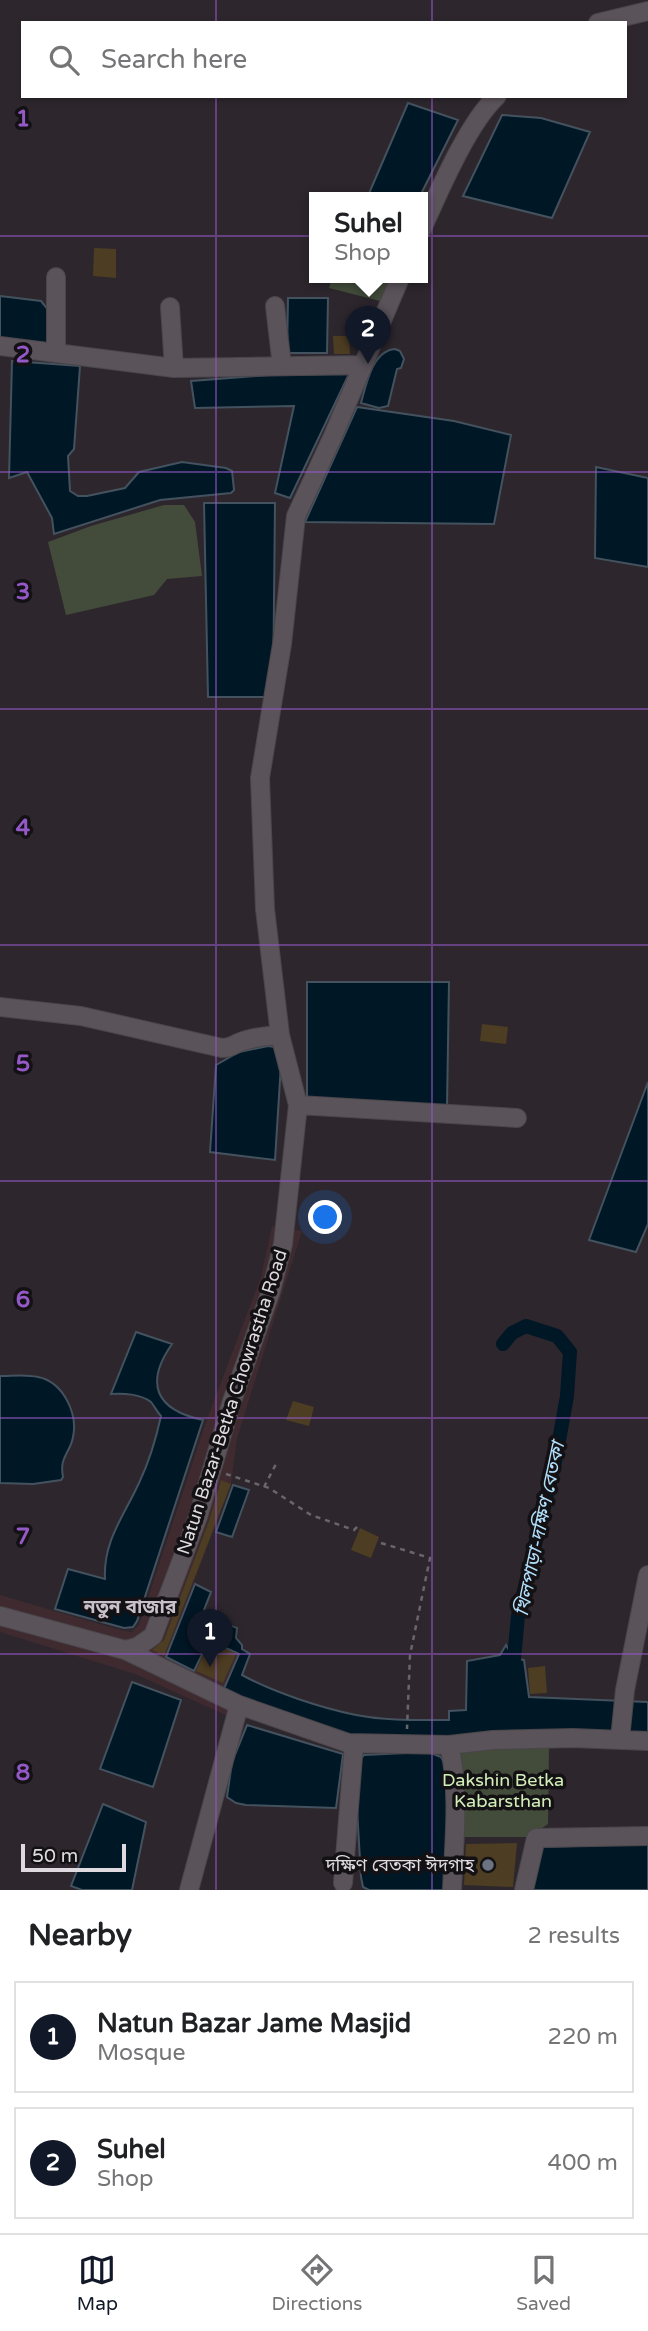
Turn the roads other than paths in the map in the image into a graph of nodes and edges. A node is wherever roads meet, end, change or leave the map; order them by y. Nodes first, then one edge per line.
1 (648, 11) edge
2 (606, 21) edge
3 (495, 98) edge
4 (428, 216) edge
5 (56, 277) dead end
6 (398, 283) edge
7 (275, 306) dead end
8 (170, 307) dead end
9 (0, 346) edge
10 (55, 353) junction
11 (363, 365) junction
12 (282, 366) junction
13 (174, 368) junction
14 (0, 1007) edge
15 (280, 1035) junction
16 (298, 1105) junction
17 (517, 1118) dead end
18 (648, 1575) edge
19 (0, 1616) edge
20 (125, 1650) junction
21 (239, 1705) junction
22 (620, 1738) junction
23 (648, 1741) edge
24 (354, 1744) junction
25 (449, 1745) junction
26 (648, 1836) edge
27 (343, 1883) dead end
28 (188, 1890) edge
29 (452, 1890) edge
30 (524, 1890) edge

1 - 2 street
3 - 4 street
5 - 10 street
6 - 11 street, Natun Bazar-Betka Chowrastha Road
7 - 12 street
8 - 13 street
9 - 10 street
10 - 13 street
11 - 12 street
11 - 15 street, Natun Bazar-Betka Chowrastha Road
12 - 13 street
14 - 15 street
15 - 16 street, Natun Bazar-Betka Chowrastha Road
16 - 17 street
16 - 20 street, Natun Bazar-Betka Chowrastha Road
18 - 22 street
19 - 20 street
20 - 21 street
21 - 24 street
21 - 28 street
22 - 23 street
22 - 25 street
24 - 25 street
24 - 27 street
25 - 29 street
26 - 30 street

